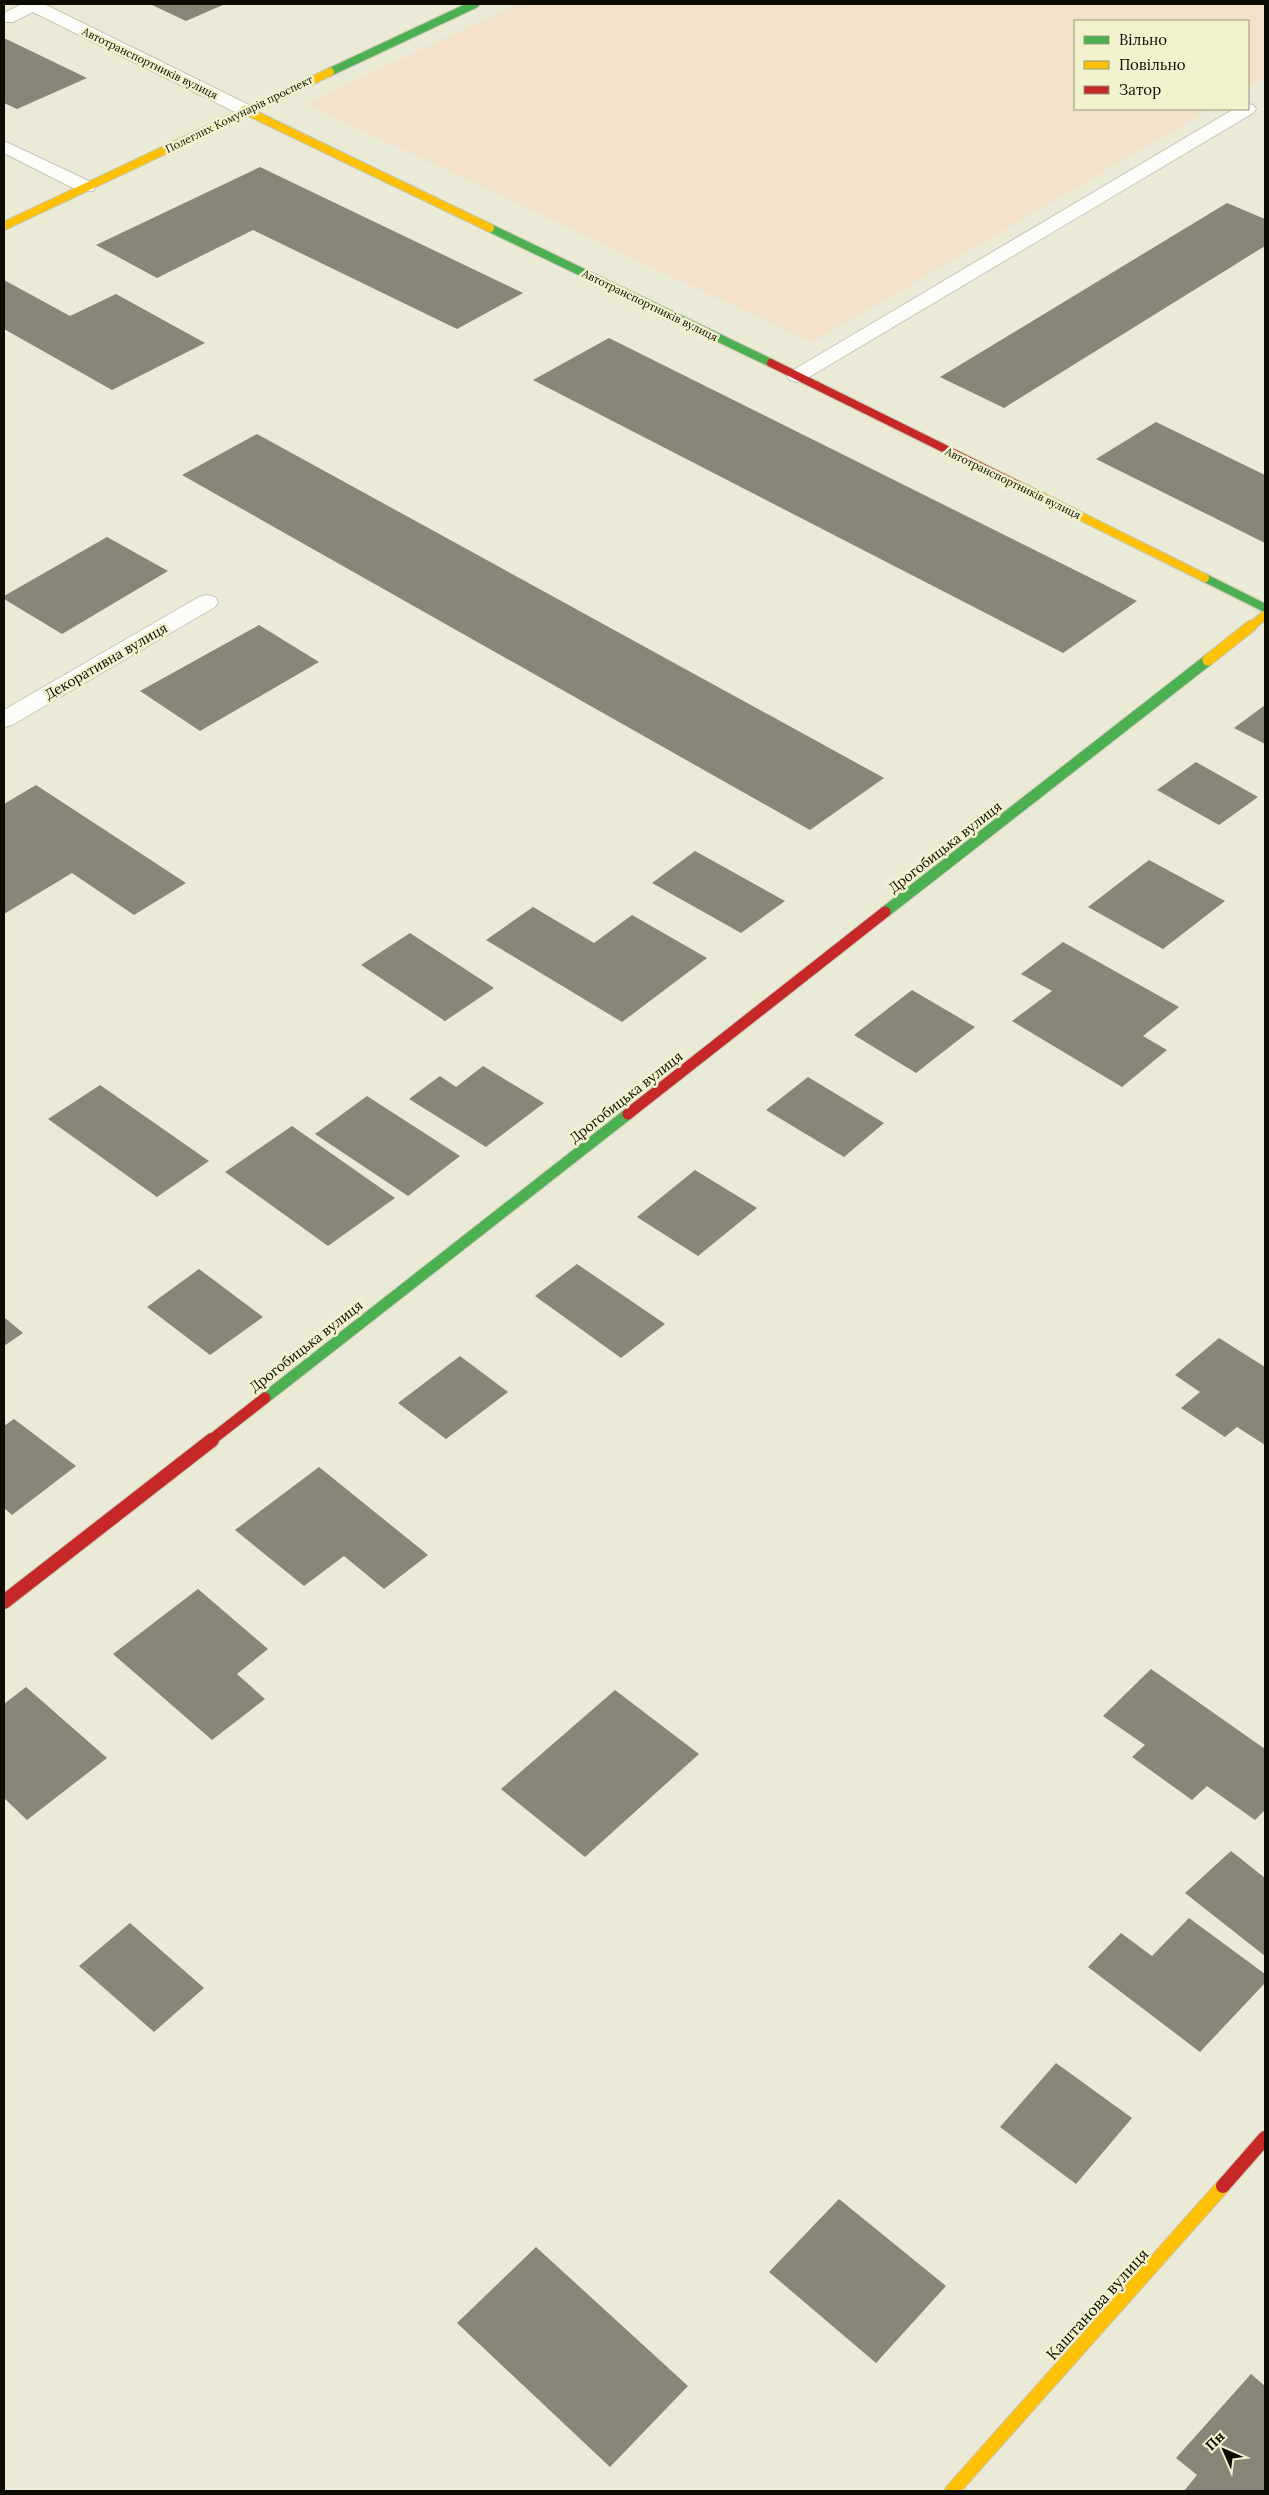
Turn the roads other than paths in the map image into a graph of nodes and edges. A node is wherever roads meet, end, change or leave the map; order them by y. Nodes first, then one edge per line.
1 (34, 4) edge
2 (475, 4) edge
3 (7, 18) dead end
4 (245, 110) junction
5 (1245, 110) edge
6 (4, 146) edge
7 (86, 187) junction
8 (4, 226) edge
9 (797, 376) junction
10 (207, 602) dead end
11 (1265, 608) edge
12 (1265, 615) edge
13 (4, 720) edge
14 (4, 1602) edge
15 (1265, 2138) edge
16 (952, 2491) edge

1 - 3 street
1 - 4 street, Автотранспортників вулиця
2 - 4 street, Полеглих Комунарів проспект
4 - 7 street, Полеглих Комунарів проспект
4 - 9 street, Автотранспортників вулиця
5 - 9 street
6 - 7 street
7 - 8 street, Полеглих Комунарів проспект
9 - 11 street, Автотранспортників вулиця
10 - 13 street, Декоративна вулиця
12 - 14 street, Дрогобицька вулиця
15 - 16 street, Каштанова вулиця

